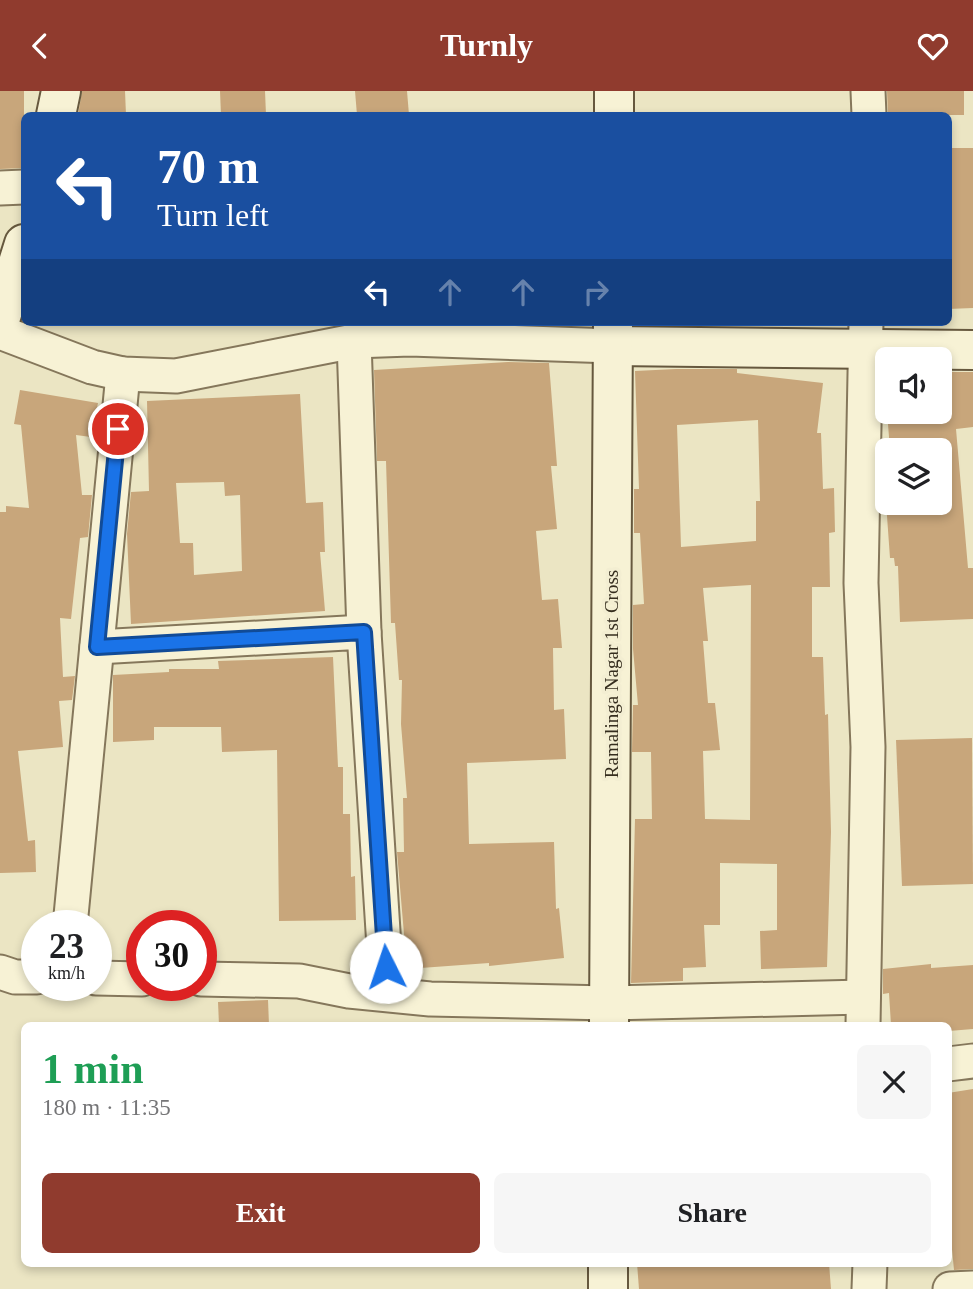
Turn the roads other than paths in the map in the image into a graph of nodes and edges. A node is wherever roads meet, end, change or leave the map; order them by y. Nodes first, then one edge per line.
1 (61, 91) edge
2 (614, 91) edge
3 (868, 91) edge
4 (57, 112) edge
5 (614, 112) edge
6 (869, 112) edge
7 (21, 187) edge
8 (0, 188) edge
9 (21, 254) edge
10 (0, 320) edge
11 (0, 332) edge
12 (613, 334) edge
13 (866, 335) edge
14 (354, 341) junction
15 (973, 350) edge
16 (123, 374) junction
17 (364, 632) junction
18 (97, 647) junction
19 (72, 910) edge
20 (0, 972) edge
21 (21, 977) edge
22 (217, 979) edge
23 (387, 994) junction
24 (863, 1011) edge
25 (609, 1014) edge
26 (973, 1061) edge
27 (952, 1064) edge
28 (608, 1267) edge
29 (870, 1267) edge
30 (973, 1288) edge
31 (608, 1289) edge
32 (869, 1289) edge
33 (950, 1289) edge

1 - 4 street
2 - 5 street
3 - 6 street
7 - 8 street
9 - 10 street
11 - 16 street
12 - 13 street
12 - 14 street
12 - 25 street, Ramalinga Nagar 1st Cross
13 - 15 street
13 - 24 street
14 - 16 street
14 - 17 street
16 - 18 street
17 - 18 street
17 - 23 street
18 - 19 street
20 - 21 street
22 - 23 street
23 - 25 street
24 - 25 street
26 - 27 street
28 - 31 street
29 - 32 street
30 - 33 street

